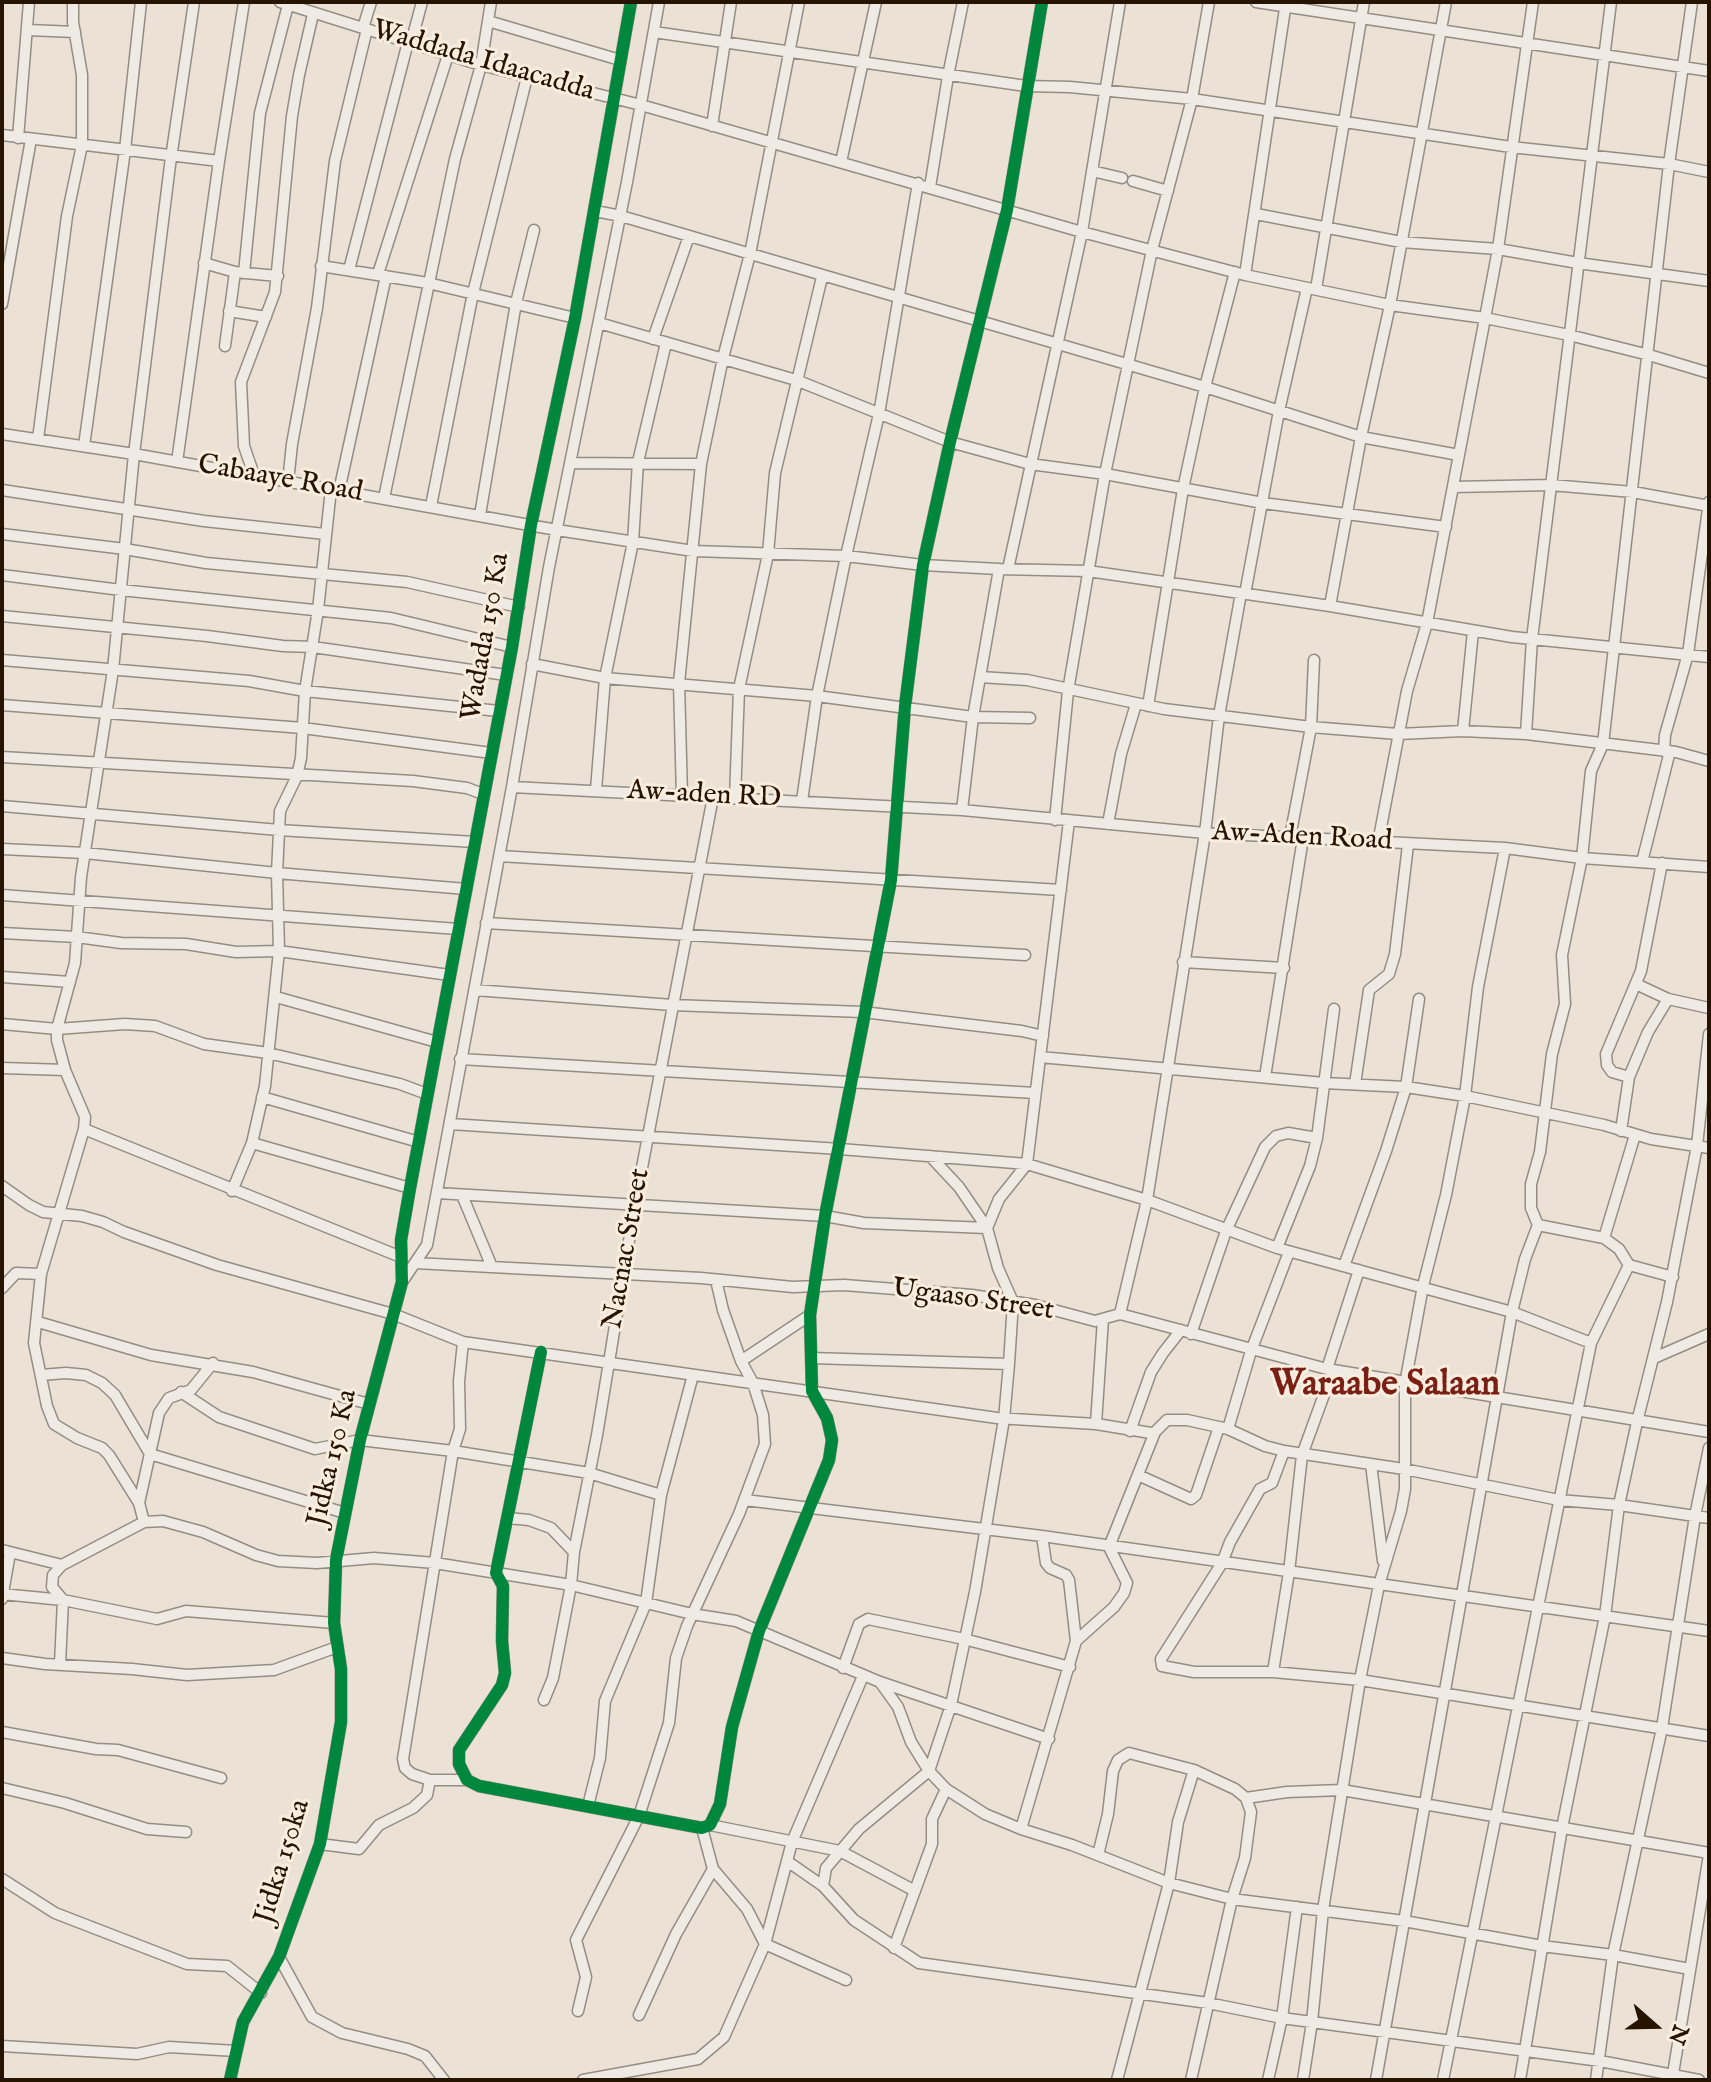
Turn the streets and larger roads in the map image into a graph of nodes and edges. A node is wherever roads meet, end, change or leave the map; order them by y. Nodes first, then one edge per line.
1 (29, 2) edge
2 (73, 2) edge
3 (141, 2) edge
4 (194, 2) edge
5 (244, 2) edge
6 (371, 2) edge
7 (422, 2) edge
8 (491, 2) edge
9 (631, 2) edge
10 (659, 2) edge
11 (731, 2) edge
12 (799, 2) edge
13 (876, 2) edge
14 (963, 2) edge
15 (1042, 2) edge
16 (1120, 2) edge
17 (1209, 2) edge
18 (1256, 2) edge
19 (1364, 2) edge
20 (1446, 2) edge
21 (1533, 2) edge
22 (1611, 2) edge
23 (1692, 2) edge
24 (291, 4) edge
25 (1286, 4) edge
26 (313, 14) junction
27 (1361, 18) junction
28 (488, 21) junction
29 (365, 29) junction
30 (28, 30) junction
31 (75, 32) junction
32 (654, 32) junction
33 (1440, 32) junction
34 (725, 42) junction
35 (410, 43) junction
36 (1527, 45) junction
37 (790, 52) junction
38 (448, 55) junction
39 (1604, 55) junction
40 (620, 60) junction
41 (864, 61) junction
42 (481, 65) junction
43 (1683, 67) junction
44 (1709, 71) edge
45 (948, 76) junction
46 (527, 77) junction
47 (1026, 86) junction
48 (1106, 90) junction
49 (613, 97) junction
50 (1192, 99) junction
51 (641, 105) junction
52 (1271, 111) junction
53 (1346, 120) junction
54 (712, 126) junction
55 (1421, 133) junction
56 (2, 135) edge
57 (18, 138) junction
58 (31, 139) junction
59 (771, 144) junction
60 (82, 145) junction
61 (1511, 147) junction
62 (125, 150) junction
63 (1593, 156) junction
64 (172, 157) junction
65 (219, 161) junction
66 (841, 162) junction
67 (1669, 164) junction
68 (1092, 171) junction
69 (1709, 172) edge
70 (918, 183) junction
71 (930, 187) junction
72 (1168, 191) junction
73 (1007, 210) junction
74 (595, 211) junction
75 (1256, 214) junction
76 (621, 216) junction
77 (1327, 229) junction
78 (534, 230) dead end
79 (1082, 232) junction
80 (689, 236) junction
81 (1401, 242) junction
82 (1498, 249) junction
83 (1152, 250) junction
84 (750, 254) junction
85 (204, 263) junction
86 (1578, 263) junction
87 (321, 266) junction
88 (349, 270) junction
89 (239, 272) junction
90 (1240, 273) junction
91 (1657, 274) junction
92 (382, 275) junction
93 (278, 276) junction
94 (822, 277) junction
95 (1709, 281) edge
96 (428, 283) junction
97 (1312, 289) junction
98 (473, 293) junction
99 (900, 298) junction
100 (516, 303) junction
101 (2, 304) edge
102 (1390, 305) junction
103 (229, 311) junction
104 (266, 317) junction
105 (575, 318) junction
106 (1485, 318) junction
107 (981, 322) junction
108 (599, 323) junction
109 (1569, 335) junction
110 (653, 339) junction
111 (666, 343) junction
112 (1056, 345) junction
113 (225, 346) dead end
114 (1649, 355) junction
115 (723, 358) junction
116 (1127, 365) junction
117 (1709, 373) edge
118 (796, 380) junction
119 (1205, 387) junction
120 (1279, 411) junction
121 (879, 414) junction
122 (2, 434) edge
123 (1361, 437) junction
124 (38, 439) junction
125 (950, 442) junction
126 (84, 446) junction
127 (134, 454) junction
128 (1459, 455) junction
129 (177, 462) junction
130 (638, 462) junction
131 (570, 463) junction
132 (701, 464) junction
133 (1030, 464) junction
134 (1105, 474) junction
135 (254, 475) junction
136 (288, 482) junction
137 (1551, 485) junction
138 (1453, 487) junction
139 (1183, 489) junction
140 (2, 490) edge
141 (335, 490) junction
142 (1633, 492) junction
143 (384, 498) junction
144 (1263, 503) junction
145 (1709, 505) edge
146 (431, 506) junction
147 (129, 510) junction
148 (1346, 514) junction
149 (480, 515) junction
150 (531, 525) junction
151 (1446, 527) junction
152 (557, 530) junction
153 (2, 534) edge
154 (325, 534) junction
155 (633, 542) junction
156 (125, 549) junction
157 (693, 551) junction
158 (768, 554) junction
159 (846, 556) junction
160 (923, 565) junction
161 (1003, 569) junction
162 (1088, 571) junction
163 (321, 573) junction
164 (2, 575) edge
165 (1169, 581) junction
166 (121, 590) junction
167 (1243, 594) junction
168 (1330, 606) junction
169 (519, 607) junction
170 (318, 610) junction
171 (2, 616) edge
172 (1427, 623) junction
173 (118, 628) junction
174 (1473, 631) junction
175 (1532, 639) junction
176 (1614, 645) junction
177 (313, 647) junction
178 (512, 647) junction
179 (1688, 654) junction
180 (1709, 657) edge
181 (2, 660) edge
182 (1314, 660) dead end
183 (532, 664) junction
184 (113, 670) junction
185 (506, 675) junction
186 (980, 677) junction
187 (605, 678) junction
188 (679, 683) junction
189 (739, 689) junction
190 (305, 691) junction
191 (1068, 691) junction
192 (817, 696) junction
193 (1136, 704) junction
194 (2, 705) edge
195 (905, 706) junction
196 (1148, 706) junction
197 (499, 711) junction
198 (106, 714) junction
199 (1219, 716) junction
200 (973, 717) junction
201 (1030, 718) dead end
202 (1311, 727) junction
203 (303, 728) junction
204 (1463, 731) junction
205 (1398, 734) junction
206 (1526, 734) junction
207 (1603, 744) junction
208 (1667, 751) junction
209 (491, 753) junction
210 (2, 757) edge
211 (1709, 761) edge
212 (99, 763) junction
213 (297, 776) junction
214 (512, 787) junction
215 (596, 790) junction
216 (483, 794) junction
217 (682, 796) junction
218 (713, 797) junction
219 (735, 798) junction
220 (802, 801) junction
221 (2, 806) edge
222 (895, 806) junction
223 (962, 810) junction
224 (91, 812) junction
225 (1055, 820) junction
226 (1069, 821) junction
227 (1108, 824) junction
228 (279, 830) junction
229 (1205, 833) junction
230 (1290, 837) junction
231 (1303, 838) junction
232 (475, 842) junction
233 (1378, 843) junction
234 (1408, 845) junction
235 (1505, 848) junction
236 (2, 849) edge
237 (85, 853) junction
238 (499, 856) junction
239 (1582, 858) junction
240 (1642, 862) junction
241 (1662, 863) junction
242 (1709, 867) edge
243 (700, 868) junction
244 (277, 873) junction
245 (891, 880) junction
246 (466, 889) junction
247 (1061, 890) junction
248 (2, 895) edge
249 (79, 901) junction
250 (280, 915) junction
251 (486, 923) junction
252 (458, 929) junction
253 (2, 933) edge
254 (686, 936) junction
255 (77, 937) junction
256 (876, 947) junction
257 (279, 951) junction
258 (1025, 955) dead end
259 (1183, 962) junction
260 (1284, 968) junction
261 (449, 975) junction
262 (2, 977) edge
263 (70, 982) junction
264 (1636, 984) junction
265 (475, 990) junction
266 (276, 997) junction
267 (1419, 999) dead end
268 (1668, 999) junction
269 (672, 1005) junction
270 (1709, 1008) edge
271 (1334, 1009) dead end
272 (863, 1012) junction
273 (2, 1024) edge
274 (57, 1029) junction
275 (1709, 1034) edge
276 (1043, 1036) junction
277 (437, 1042) junction
278 (268, 1053) junction
279 (1040, 1057) junction
280 (460, 1059) junction
281 (2, 1068) edge
282 (1167, 1069) junction
283 (65, 1070) junction
284 (660, 1070) junction
285 (1265, 1077) junction
286 (1629, 1077) junction
287 (851, 1081) junction
288 (1324, 1083) junction
289 (1355, 1084) junction
290 (1406, 1087) junction
291 (1035, 1093) junction
292 (427, 1094) junction
293 (1465, 1096) junction
294 (262, 1097) junction
295 (1546, 1113) junction
296 (450, 1124) junction
297 (84, 1129) junction
298 (1621, 1131) junction
299 (1635, 1135) junction
300 (648, 1137) junction
301 (1317, 1138) junction
302 (419, 1142) junction
303 (252, 1143) junction
304 (1697, 1146) junction
305 (1709, 1148) edge
306 (840, 1149) junction
307 (930, 1156) junction
308 (1027, 1164) junction
309 (2, 1186) edge
310 (410, 1188) junction
311 (232, 1191) junction
312 (437, 1193) junction
313 (462, 1195) junction
314 (1147, 1200) junction
315 (635, 1204) junction
316 (59, 1214) junction
317 (825, 1216) junction
318 (1538, 1225) junction
319 (987, 1228) junction
320 (1226, 1231) junction
321 (1604, 1238) junction
322 (1277, 1248) junction
323 (1289, 1252) junction
324 (401, 1257) junction
325 (415, 1263) junction
326 (1629, 1265) junction
327 (1344, 1266) junction
328 (492, 1267) junction
329 (1359, 1270) junction
330 (41, 1274) junction
331 (623, 1274) junction
332 (1673, 1277) junction
333 (716, 1280) junction
334 (402, 1282) junction
335 (815, 1285) junction
336 (1423, 1286) junction
337 (2, 1288) edge
338 (1013, 1302) junction
339 (1512, 1312) junction
340 (393, 1314) junction
341 (1120, 1314) junction
342 (810, 1315) junction
343 (1103, 1319) junction
344 (38, 1322) junction
345 (1186, 1332) junction
346 (1709, 1334) edge
347 (463, 1342) junction
348 (1591, 1343) junction
349 (1251, 1351) junction
350 (541, 1352) junction
351 (811, 1358) junction
352 (1654, 1358) junction
353 (608, 1361) junction
354 (741, 1361) junction
355 (213, 1363) junction
356 (1009, 1364) junction
357 (1330, 1370) junction
358 (41, 1375) junction
359 (693, 1375) junction
360 (753, 1383) junction
361 (1405, 1384) junction
362 (812, 1391) junction
363 (181, 1392) junction
364 (1498, 1398) junction
365 (369, 1404) junction
366 (1576, 1410) junction
367 (1004, 1419) junction
368 (1637, 1422) junction
369 (1096, 1424) junction
370 (1223, 1428) junction
371 (1130, 1431) junction
372 (1155, 1432) junction
373 (1709, 1432) edge
374 (360, 1440) junction
375 (1709, 1448) edge
376 (453, 1451) junction
377 (1284, 1451) junction
378 (150, 1454) junction
379 (1302, 1455) junction
380 (519, 1462) junction
381 (1371, 1464) junction
382 (1404, 1469) junction
383 (589, 1473) junction
384 (1138, 1475) junction
385 (1482, 1484) junction
386 (661, 1495) junction
387 (745, 1500) junction
388 (1559, 1500) junction
389 (139, 1503) junction
390 (1619, 1505) junction
391 (808, 1509) junction
392 (345, 1513) junction
393 (1695, 1516) junction
394 (508, 1518) junction
395 (1709, 1518) edge
396 (144, 1522) junction
397 (984, 1529) junction
398 (1042, 1536) junction
399 (1109, 1547) junction
400 (6, 1552) edge
401 (574, 1552) junction
402 (336, 1560) junction
403 (435, 1563) junction
404 (1222, 1563) junction
405 (62, 1565) junction
406 (1384, 1566) junction
407 (1289, 1572) junction
408 (496, 1573) junction
409 (571, 1585) junction
410 (1379, 1585) junction
411 (2, 1596) edge
412 (1461, 1596) junction
413 (63, 1600) junction
414 (646, 1603) junction
415 (1537, 1606) junction
416 (692, 1614) junction
417 (1605, 1616) junction
418 (334, 1623) junction
419 (1680, 1627) junction
420 (759, 1631) junction
421 (1709, 1631) edge
422 (964, 1639) junction
423 (1076, 1641) junction
424 (337, 1647) junction
425 (2, 1658) edge
426 (60, 1664) junction
427 (1070, 1667) junction
428 (843, 1668) junction
429 (1273, 1672) junction
430 (863, 1676) junction
431 (1360, 1680) junction
432 (880, 1682) junction
433 (1444, 1693) junction
434 (544, 1700) dead end
435 (951, 1705) junction
436 (1518, 1705) junction
437 (1584, 1716) junction
438 (1662, 1728) junction
439 (2, 1732) edge
440 (1709, 1736) edge
441 (1049, 1739) junction
442 (1194, 1770) junction
443 (929, 1771) junction
444 (221, 1778) dead end
445 (430, 1780) junction
446 (467, 1780) junction
447 (2, 1788) edge
448 (946, 1789) junction
449 (1342, 1790) junction
450 (1246, 1798) junction
451 (1424, 1805) junction
452 (588, 1806) junction
453 (639, 1816) junction
454 (1495, 1819) junction
455 (706, 1826) junction
456 (1562, 1828) junction
457 (1021, 1829) junction
458 (186, 1832) dead end
459 (1636, 1841) junction
460 (792, 1842) junction
461 (320, 1844) junction
462 (840, 1851) junction
463 (1709, 1854) edge
464 (1098, 1855) junction
465 (787, 1861) junction
466 (713, 1869) junction
467 (2, 1879) edge
468 (1169, 1883) junction
469 (823, 1886) junction
470 (915, 1891) junction
471 (1232, 1899) junction
472 (1297, 1907) junction
473 (1323, 1910) junction
474 (1404, 1921) junction
475 (1472, 1934) junction
476 (765, 1944) junction
477 (1542, 1946) junction
478 (894, 1948) junction
479 (1613, 1955) junction
480 (279, 1957) junction
481 (1690, 1969) junction
482 (846, 1980) dead end
483 (261, 1993) junction
484 (1139, 1995) junction
485 (1208, 2003) junction
486 (578, 2011) dead end
487 (639, 2015) dead end
488 (1282, 2018) junction
489 (1312, 2022) junction
490 (1385, 2031) junction
491 (1451, 2040) junction
492 (2, 2046) edge
493 (1526, 2050) junction
494 (236, 2051) junction
495 (1600, 2061) junction
496 (1672, 2078) edge
497 (230, 2080) edge
498 (444, 2080) edge
499 (583, 2080) edge
500 (1117, 2080) edge
501 (1191, 2080) edge
502 (1268, 2080) edge
503 (1303, 2080) edge
504 (1376, 2080) edge
505 (1443, 2080) edge
506 (1520, 2080) edge
507 (1596, 2080) edge
508 (1699, 2080) edge

1 - 30 street
2 - 31 street
3 - 62 street
4 - 64 street
5 - 65 street
6 - 29 street
7 - 35 street
8 - 28 street
9 - 40 street, Wadada 150 Ka
10 - 32 street, Wadada 150 Ka
11 - 34 street
12 - 37 street
13 - 41 street
14 - 45 street
15 - 47 street
16 - 48 street
17 - 50 street
18 - 25 street
19 - 27 street
20 - 33 street
21 - 36 street
22 - 39 street
23 - 43 street
24 - 26 street, Waddada Idaacadda
24 - 89 street
25 - 27 street
25 - 52 street
26 - 29 street, Waddada Idaacadda
26 - 93 street
27 - 33 street
27 - 53 street
28 - 40 street
28 - 42 street
29 - 35 street, Waddada Idaacadda
29 - 87 street
30 - 31 street
30 - 57 street
31 - 60 street
32 - 34 street
32 - 51 street, Wadada 150 Ka
33 - 36 street
33 - 55 street
34 - 37 street
34 - 54 street
35 - 38 street, Waddada Idaacadda
35 - 88 street
36 - 39 street
36 - 61 street
37 - 41 street
37 - 59 street
38 - 42 street, Waddada Idaacadda
38 - 92 street
39 - 43 street
39 - 63 street
40 - 49 street, Wadada 150 Ka
41 - 45 street
41 - 66 street
42 - 46 street, Waddada Idaacadda
42 - 96 street
43 - 44 street
43 - 67 street
45 - 47 street
45 - 71 street
46 - 49 street, Waddada Idaacadda
46 - 98 street
47 - 48 street
47 - 73 street
48 - 50 street
48 - 68 street
49 - 51 street, Waddada Idaacadda
49 - 74 street, Wadada 150 Ka
50 - 52 street
50 - 72 street
51 - 54 street, Waddada Idaacadda
51 - 76 street, Wadada 150 Ka
52 - 53 street
52 - 75 street
53 - 55 street
53 - 77 street
54 - 59 street, Waddada Idaacadda
55 - 61 street
55 - 81 street
56 - 57 street
57 - 58 street
58 - 60 street
58 - 101 street
59 - 66 street, Waddada Idaacadda
59 - 84 street
60 - 62 street
60 - 124 street
61 - 63 street
61 - 82 street
62 - 64 street
62 - 126 street
63 - 67 street
63 - 86 street
64 - 65 street
64 - 127 street
65 - 85 street
66 - 70 street, Waddada Idaacadda
67 - 69 street
67 - 91 street
68 - 72 street
68 - 79 street
70 - 71 street, Waddada Idaacadda
70 - 99 street
71 - 73 street, Waddada Idaacadda
72 - 83 street
73 - 79 street, Waddada Idaacadda
73 - 107 street
74 - 76 street
74 - 105 street, Wadada 150 Ka
75 - 77 street
75 - 90 street
76 - 80 street
76 - 108 street, Wadada 150 Ka
77 - 81 street
77 - 97 street
78 - 100 street
79 - 83 street, Waddada Idaacadda
79 - 112 street
80 - 84 street
80 - 110 street
81 - 82 street
81 - 102 street
82 - 86 street
82 - 106 street
83 - 90 street, Waddada Idaacadda
83 - 116 street
84 - 94 street
84 - 115 street
85 - 89 street
85 - 129 street
86 - 91 street
86 - 109 street
87 - 88 street
87 - 136 street
88 - 92 street
89 - 93 street
89 - 103 street
90 - 97 street, Waddada Idaacadda
90 - 119 street
91 - 95 street
91 - 114 street
92 - 96 street
92 - 141 street
93 - 104 street
94 - 99 street
94 - 118 street
96 - 98 street
96 - 143 street
97 - 102 street, Waddada Idaacadda
97 - 120 street
98 - 100 street
98 - 146 street
99 - 107 street
99 - 121 street
100 - 105 street
100 - 149 street
102 - 106 street, Waddada Idaacadda
102 - 123 street
103 - 104 street
103 - 113 street
104 - 135 street
105 - 150 street, Wadada 150 Ka
106 - 109 street, Waddada Idaacadda
106 - 128 street
107 - 112 street
107 - 125 street
108 - 110 street
108 - 131 street, Wadada 150 Ka
109 - 114 street, Waddada Idaacadda
109 - 137 street
110 - 111 street
111 - 115 street
111 - 130 street
112 - 116 street
112 - 133 street
114 - 117 street, Waddada Idaacadda
114 - 142 street
115 - 118 street
115 - 132 street
116 - 119 street
116 - 134 street
118 - 121 street
118 - 158 street
119 - 120 street
119 - 139 street
120 - 123 street
120 - 144 street
121 - 125 street
121 - 159 street
122 - 124 street, Cabaaye Road
123 - 128 street
123 - 148 street
124 - 126 street, Cabaaye Road
125 - 133 street
125 - 160 street
126 - 127 street, Cabaaye Road
127 - 129 street, Cabaaye Road
127 - 147 street
128 - 138 street
129 - 135 street, Cabaaye Road
130 - 131 street
130 - 132 street
130 - 155 street
131 - 152 street, Wadada 150 Ka
132 - 157 street
133 - 134 street
133 - 161 street
134 - 139 street
134 - 162 street
135 - 136 street, Cabaaye Road
136 - 141 street, Cabaaye Road
137 - 138 street
137 - 142 street
137 - 175 street
138 - 151 street
139 - 144 street
139 - 165 street
140 - 147 street
141 - 143 street, Cabaaye Road
141 - 154 street
142 - 145 street
142 - 176 street
143 - 146 street, Cabaaye Road
144 - 148 street
144 - 167 street
145 - 179 street
146 - 149 street, Cabaaye Road
147 - 154 street
147 - 156 street
148 - 151 street
148 - 168 street
149 - 150 street, Cabaaye Road
150 - 152 street, Cabaaye Road
150 - 169 street, Wadada 150 Ka
151 - 172 street
152 - 155 street, Cabaaye Road
152 - 183 street, Wadada 150 Ka
153 - 156 street
154 - 163 street
155 - 157 street, Cabaaye Road
155 - 187 street
156 - 163 street
156 - 166 street
157 - 158 street, Cabaaye Road
157 - 188 street
158 - 159 street, Cabaaye Road
158 - 189 street
159 - 160 street, Cabaaye Road
159 - 192 street
160 - 161 street, Cabaaye Road
160 - 195 street
161 - 162 street, Cabaaye Road
161 - 186 street
162 - 165 street, Cabaaye Road
162 - 191 street
163 - 169 street
163 - 170 street
164 - 166 street
165 - 167 street, Cabaaye Road
165 - 196 street
166 - 170 street
166 - 173 street
167 - 168 street, Cabaaye Road
167 - 199 street
168 - 172 street, Cabaaye Road
169 - 178 street, Wadada 150 Ka
170 - 177 street
170 - 178 street
171 - 173 street
172 - 174 street, Cabaaye Road
172 - 205 street
173 - 177 street
173 - 184 street
174 - 175 street, Cabaaye Road
174 - 204 street
175 - 176 street, Cabaaye Road
175 - 206 street
176 - 179 street, Cabaaye Road
176 - 207 street
177 - 185 street
177 - 190 street
178 - 185 street, Wadada 150 Ka
179 - 180 street, Cabaaye Road
179 - 208 street
181 - 184 street
182 - 202 street
183 - 187 street
183 - 214 street, Wadada 150 Ka
184 - 190 street
184 - 198 street
185 - 197 street, Wadada 150 Ka
186 - 191 street
186 - 200 street
187 - 188 street
187 - 215 street
188 - 189 street
188 - 217 street
189 - 192 street
189 - 219 street
190 - 197 street
190 - 203 street
191 - 193 street
191 - 225 street
192 - 195 street
192 - 220 street
193 - 196 street
193 - 227 street
194 - 198 street
195 - 200 street
195 - 222 street
196 - 199 street
197 - 209 street, Wadada 150 Ka
198 - 203 street
198 - 212 street
199 - 202 street
199 - 229 street
200 - 201 street
200 - 223 street
202 - 205 street
202 - 230 street
203 - 209 street
203 - 213 street
204 - 205 street
204 - 206 street
205 - 233 street
206 - 207 street
207 - 208 street
207 - 239 street
208 - 211 street
208 - 240 street
209 - 216 street, Wadada 150 Ka
210 - 212 street
212 - 213 street
212 - 224 street
213 - 216 street
213 - 228 street
214 - 215 street, Aw-aden RD
214 - 238 street, Wadada 150 Ka
215 - 217 street, Aw-aden RD
216 - 232 street, Wadada 150 Ka
217 - 218 street, Aw-aden RD
218 - 219 street, Aw-aden RD
218 - 243 street, Nacnac Street
219 - 220 street, Aw-aden RD
220 - 222 street, Aw-aden RD
221 - 224 street
222 - 223 street, Aw-Aden Road
222 - 245 street
223 - 225 street, Aw-Aden Road
224 - 228 street
224 - 237 street
225 - 226 street, Aw-Aden Road
226 - 227 street, Aw-Aden Road
226 - 247 street
227 - 229 street, Aw-Aden Road
228 - 232 street
228 - 244 street
229 - 230 street, Aw-Aden Road
229 - 259 street
230 - 231 street, Aw-Aden Road
231 - 233 street, Aw-Aden Road
231 - 260 street
232 - 246 street, Wadada 150 Ka
233 - 234 street, Aw-Aden Road
234 - 235 street, Aw-Aden Road
234 - 289 street
235 - 239 street, Aw-Aden Road
235 - 293 street
236 - 237 street
237 - 244 street
237 - 249 street
238 - 243 street
238 - 251 street, Wadada 150 Ka
239 - 240 street, Aw-Aden Road
239 - 295 street
240 - 241 street, Aw-Aden Road
241 - 242 street, Aw-Aden Road
241 - 264 street
243 - 245 street
243 - 254 street, Nacnac Street
244 - 246 street
244 - 250 street
245 - 247 street
245 - 256 street
246 - 252 street, Wadada 150 Ka
247 - 276 street
248 - 249 street
249 - 250 street
249 - 255 street
250 - 252 street
250 - 257 street
251 - 254 street
251 - 265 street, Wadada 150 Ka
252 - 261 street, Wadada 150 Ka
253 - 255 street
254 - 256 street
254 - 269 street, Nacnac Street
255 - 257 street
255 - 263 street
256 - 258 street
256 - 272 street
257 - 261 street
257 - 266 street
259 - 260 street
259 - 282 street
260 - 285 street
261 - 277 street, Wadada 150 Ka
262 - 263 street
263 - 274 street
264 - 268 street
264 - 286 street
265 - 269 street
265 - 280 street, Wadada 150 Ka
266 - 277 street
266 - 278 street
267 - 290 street
268 - 270 street
268 - 286 street
269 - 272 street
269 - 284 street, Nacnac Street
271 - 288 street
272 - 276 street
272 - 287 street
273 - 274 street
274 - 278 street
274 - 283 street
275 - 304 street
276 - 279 street
277 - 292 street, Wadada 150 Ka
278 - 292 street
278 - 294 street
279 - 282 street
279 - 291 street
280 - 284 street
280 - 296 street, Wadada 150 Ka
281 - 283 street
282 - 285 street
282 - 314 street
283 - 297 street
284 - 287 street
284 - 300 street, Nacnac Street
285 - 288 street
286 - 298 street
287 - 291 street
287 - 306 street
288 - 289 street
288 - 301 street
289 - 290 street
290 - 293 street
290 - 327 street
291 - 308 street
292 - 302 street, Wadada 150 Ka
293 - 295 street
293 - 336 street
294 - 302 street
294 - 303 street
295 - 298 street
295 - 318 street
296 - 300 street
296 - 312 street, Wadada 150 Ka
297 - 311 street
297 - 316 street
298 - 299 street
299 - 304 street
299 - 321 street
300 - 306 street
300 - 315 street, Nacnac Street
301 - 320 street
301 - 322 street
302 - 310 street, Wadada 150 Ka
303 - 310 street
303 - 311 street
304 - 305 street
304 - 332 street
306 - 307 street
306 - 317 street
307 - 308 street
307 - 319 street
308 - 314 street
308 - 319 street
309 - 316 street
310 - 324 street, Wadada 150 Ka
311 - 324 street
312 - 313 street
312 - 325 street, Wadada 150 Ka
313 - 315 street
313 - 328 street
314 - 320 street
314 - 341 street
315 - 317 street
315 - 331 street, Nacnac Street
316 - 330 street
316 - 340 street
317 - 319 street
317 - 335 street
318 - 321 street
318 - 339 street
319 - 338 street
320 - 322 street
320 - 345 street
321 - 326 street
322 - 323 street
323 - 327 street
323 - 349 street
324 - 334 street, Wadada 150 Ka
325 - 328 street, Ugaaso Street
325 - 334 street, Wadada 150 Ka
326 - 332 street
326 - 348 street
327 - 329 street
328 - 331 street, Ugaaso Street
329 - 336 street
329 - 357 street
330 - 337 street
330 - 344 street
331 - 333 street, Ugaaso Street
331 - 353 street, Nacnac Street
332 - 352 street
333 - 335 street, Ugaaso Street
333 - 354 street
334 - 340 street, Jidka 150 Ka
335 - 338 street, Ugaaso Street
335 - 342 street
336 - 339 street
336 - 361 street
338 - 343 street, Ugaaso Street
338 - 356 street
339 - 348 street
339 - 364 street
340 - 347 street
340 - 365 street, Jidka 150 Ka
341 - 343 street, Ugaaso Street
341 - 345 street
342 - 351 street
342 - 354 street
343 - 369 street
344 - 355 street
344 - 358 street
345 - 349 street
345 - 371 street
346 - 352 street
347 - 350 street
347 - 376 street
348 - 366 street
349 - 357 street
349 - 370 street
350 - 353 street
350 - 380 street
351 - 356 street
351 - 362 street
352 - 368 street
353 - 359 street
353 - 383 street, Nacnac Street
354 - 360 street
355 - 363 street
355 - 365 street
356 - 367 street
357 - 361 street
357 - 379 street
358 - 378 street
358 - 389 street
359 - 360 street
359 - 386 street
360 - 362 street
360 - 387 street
361 - 364 street
361 - 382 street
362 - 367 street
362 - 391 street
363 - 374 street
363 - 378 street
364 - 366 street
364 - 385 street
365 - 374 street, Jidka 150 Ka
366 - 368 street
366 - 388 street
367 - 369 street
367 - 397 street
368 - 373 street
368 - 390 street
369 - 371 street
370 - 372 street
370 - 377 street
370 - 384 street
371 - 372 street
372 - 384 street
374 - 376 street
374 - 392 street, Jidka 150 Ka
375 - 393 street
376 - 380 street
376 - 403 street
377 - 379 street
377 - 404 street
378 - 389 street
378 - 392 street
379 - 381 street
379 - 407 street
380 - 383 street
380 - 394 street
381 - 382 street
381 - 406 street
382 - 385 street
382 - 406 street
383 - 386 street
383 - 401 street, Nacnac Street
384 - 399 street
385 - 388 street
385 - 412 street
386 - 414 street
387 - 391 street
387 - 416 street
388 - 390 street
388 - 415 street
389 - 396 street
390 - 393 street
390 - 417 street
391 - 397 street
391 - 420 street
392 - 402 street, Jidka 150 Ka
393 - 395 street
393 - 419 street
394 - 401 street
394 - 408 street
396 - 402 street
396 - 405 street
397 - 398 street
397 - 422 street
398 - 399 street
398 - 423 street
399 - 404 street
399 - 423 street
400 - 405 street
400 - 411 street
401 - 409 street, Nacnac Street
402 - 403 street
402 - 418 street, Jidka 150 Ka
403 - 408 street
403 - 445 street
404 - 407 street
404 - 429 street
405 - 413 street
406 - 410 street
407 - 410 street
407 - 429 street
408 - 409 street
408 - 446 street
409 - 414 street
409 - 434 street, Nacnac Street
410 - 412 street
410 - 431 street
411 - 413 street
412 - 415 street
412 - 433 street
413 - 418 street
413 - 426 street
414 - 416 street
414 - 452 street
415 - 417 street
415 - 436 street
416 - 420 street
416 - 453 street
417 - 419 street
417 - 437 street
418 - 424 street, Jidka 150 Ka
419 - 421 street
419 - 438 street
420 - 428 street
420 - 455 street
422 - 427 street
422 - 428 street
422 - 435 street
423 - 427 street
424 - 426 street
424 - 461 street, Jidka 150ka
425 - 426 street
427 - 441 street
428 - 430 street
429 - 431 street
430 - 432 street
430 - 460 street
431 - 433 street
431 - 449 street
432 - 435 street
432 - 443 street
433 - 436 street
433 - 451 street
435 - 441 street
435 - 443 street
436 - 437 street
436 - 454 street
437 - 438 street
437 - 456 street
438 - 440 street
438 - 459 street
439 - 444 street
441 - 457 street
442 - 450 street
442 - 464 street
442 - 468 street
443 - 448 street
443 - 462 street
445 - 446 street
445 - 461 street
446 - 452 street
447 - 458 street
448 - 457 street
448 - 470 street
449 - 450 street
449 - 451 street
449 - 473 street
450 - 471 street
451 - 454 street
451 - 474 street
452 - 453 street
453 - 455 street
453 - 486 street
454 - 456 street
454 - 475 street
455 - 460 street
455 - 466 street
456 - 459 street
456 - 477 street
457 - 464 street
459 - 463 street
459 - 479 street
460 - 462 street
460 - 465 street
461 - 480 street, Jidka 150ka
462 - 469 street
462 - 470 street
463 - 481 street
464 - 468 street
465 - 469 street
465 - 476 street
466 - 476 street
466 - 487 street
467 - 483 street
468 - 471 street
468 - 484 street
469 - 478 street
470 - 478 street
471 - 472 street
471 - 485 street
472 - 473 street
472 - 488 street
473 - 474 street
473 - 489 street
474 - 475 street
474 - 490 street
475 - 477 street
475 - 491 street
476 - 482 street
476 - 499 street
477 - 479 street
477 - 493 street
478 - 484 street
479 - 481 street
479 - 495 street
480 - 483 street, Jidka 150ka
480 - 498 street
481 - 496 street
483 - 494 street, Jidka 150ka
484 - 485 street
484 - 500 street
485 - 488 street
485 - 501 street
488 - 489 street
488 - 502 street
489 - 490 street
489 - 503 street
490 - 491 street
490 - 504 street
491 - 493 street
491 - 505 street
492 - 494 street
493 - 495 street
493 - 506 street
494 - 497 street, Jidka 150ka
495 - 496 street
495 - 507 street
496 - 508 street

